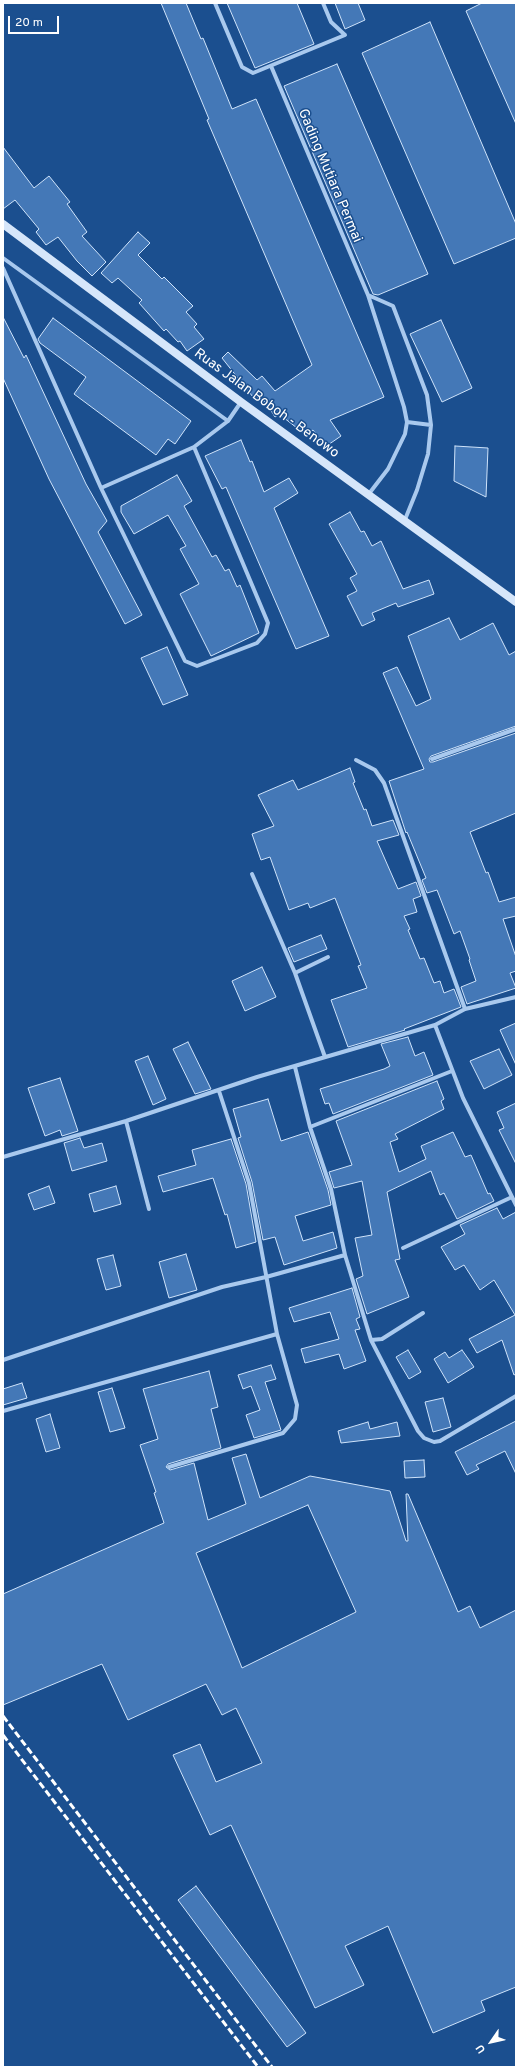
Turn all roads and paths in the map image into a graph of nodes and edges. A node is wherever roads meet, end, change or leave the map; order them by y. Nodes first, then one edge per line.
1 (215, 3) edge
2 (322, 3) edge
3 (271, 66) junction
4 (3, 224) edge
5 (3, 258) edge
6 (3, 268) edge
7 (368, 295) junction
8 (241, 402) junction
9 (228, 421) junction
10 (407, 422) junction
11 (431, 425) junction
12 (194, 447) junction
13 (101, 488) junction
14 (368, 495) junction
15 (404, 522) junction
16 (516, 602) edge
17 (516, 729) edge
18 (432, 759) dead end
19 (356, 760) dead end
20 (252, 874) dead end
21 (328, 957) dead end
22 (295, 974) junction
23 (516, 997) edge
24 (465, 1009) junction
25 (435, 1025) junction
26 (325, 1058) junction
27 (295, 1067) junction
28 (452, 1071) junction
29 (219, 1091) junction
30 (126, 1121) junction
31 (310, 1127) junction
32 (3, 1157) edge
33 (512, 1197) junction
34 (516, 1205) edge
35 (149, 1209) dead end
36 (403, 1248) dead end
37 (345, 1255) junction
38 (266, 1277) junction
39 (423, 1313) dead end
40 (277, 1334) junction
41 (371, 1340) junction
42 (3, 1360) edge
43 (516, 1396) edge
44 (3, 1411) edge
45 (168, 1467) dead end

1 - 3 street
2 - 3 street
3 - 7 street, Gading Mutiara Permai
4 - 8 main road, Ruas Jalan Boboh - Benowo
5 - 9 street
6 - 13 street
7 - 10 street, Gading Mutiara Permai
7 - 11 street
8 - 9 street
8 - 14 main road, Ruas Jalan Boboh - Benowo
9 - 12 street
10 - 11 street
10 - 14 street, Gading Mutiara Permai
11 - 15 street
12 - 13 street
12 - 13 street
14 - 15 main road, Ruas Jalan Boboh - Benowo
15 - 16 main road, Ruas Jalan Boboh - Benowo
17 - 18 street
19 - 24 street
20 - 22 street
21 - 22 street
22 - 26 street
23 - 24 street
24 - 25 street
25 - 26 street
25 - 28 street
26 - 27 street
27 - 29 street
27 - 31 street
28 - 31 street
28 - 33 street
29 - 30 street
29 - 38 street
30 - 32 street
30 - 35 street
31 - 37 street
33 - 34 street
33 - 36 street
37 - 38 street
37 - 41 street
38 - 40 street
38 - 42 street
39 - 41 street
40 - 44 street
40 - 45 street
41 - 43 street

